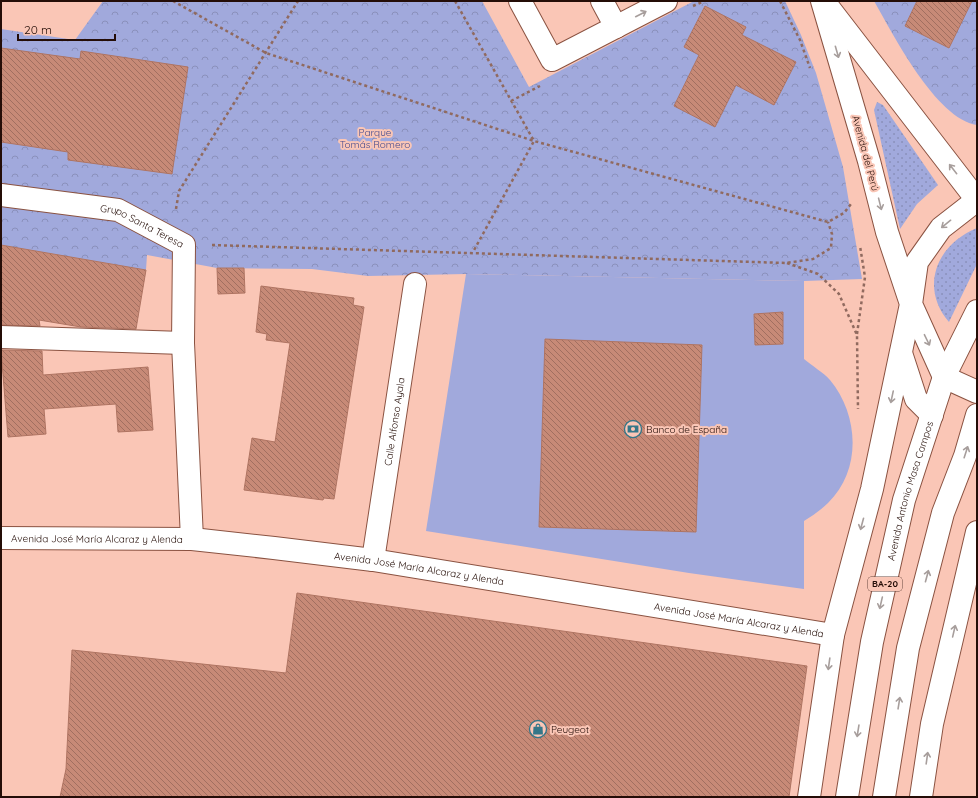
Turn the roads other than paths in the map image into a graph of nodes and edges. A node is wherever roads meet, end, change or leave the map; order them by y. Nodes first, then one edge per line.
1 (520, 1) edge
2 (602, 1) edge
3 (666, 1) edge
4 (823, 1) edge
5 (616, 26) junction
6 (1, 196) edge
7 (977, 200) edge
8 (415, 284) dead end
9 (910, 304) junction
10 (977, 311) edge
11 (1, 337) edge
12 (183, 343) junction
13 (901, 354) junction
14 (944, 377) junction
15 (977, 392) edge
16 (977, 415) edge
17 (932, 416) junction
18 (977, 532) edge
19 (1, 534) edge
20 (192, 539) junction
21 (373, 560) junction
22 (833, 635) junction
23 (809, 797) edge
24 (847, 797) edge
25 (884, 797) edge
26 (921, 797) edge

1 - 5 main road
2 - 5 main road
5 -> 3 main road
7 -> 4 main road, Avenida del Perú
4 -> 9 main road, Avenida del Perú
6 - 12 main road, Grupo Santa Teresa
7 -> 9 main road
8 - 21 main road, Calle Alfonso Ayala
9 - 13 main road
9 -> 14 main road, Avenida del Perú
10 - 14 main road, Avenida Antonio Masa Campos / BA-20
11 - 12 main road
12 - 20 main road, Grupo Santa Teresa
13 - 17 main road
13 -> 22 main road
14 - 15 main road
14 - 17 main road, Avenida Antonio Masa Campos / BA-20
25 -> 16 main road
17 -> 24 main road, Avenida Antonio Masa Campos / BA-20
26 -> 18 main road
19 - 20 main road, Avenida José María Alcaraz y Alenda
20 - 21 main road, Avenida José María Alcaraz y Alenda
21 - 22 main road, Avenida José María Alcaraz y Alenda
22 -> 23 main road

